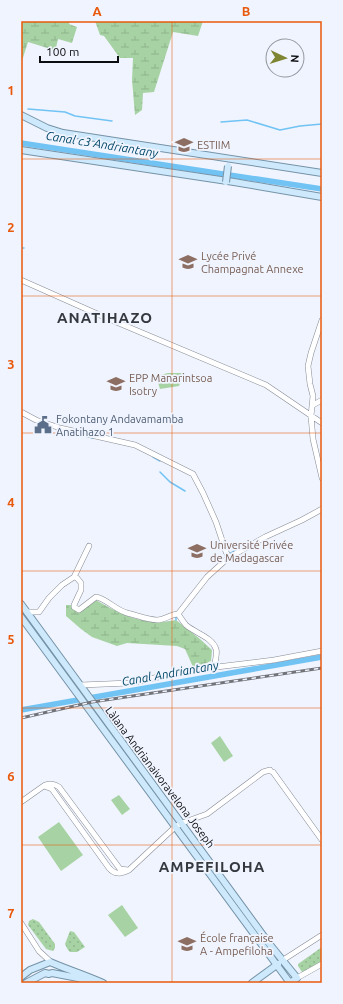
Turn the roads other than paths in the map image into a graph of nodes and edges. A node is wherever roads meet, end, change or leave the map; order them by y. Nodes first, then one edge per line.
1 (21, 115) edge
2 (21, 150) edge
3 (223, 159) junction
4 (322, 173) edge
5 (223, 181) junction
6 (322, 197) edge
7 (21, 280) edge
8 (322, 320) edge
9 (322, 400) edge
10 (313, 405) junction
11 (21, 412) edge
12 (311, 416) junction
13 (322, 423) edge
14 (322, 478) edge
15 (322, 509) edge
16 (89, 546) dead end
17 (228, 555) junction
18 (74, 577) junction
19 (21, 604) edge
20 (26, 612) junction
21 (176, 614) junction
22 (21, 617) edge
23 (322, 651) edge
24 (215, 668) junction
25 (81, 685) junction
26 (44, 785) junction
27 (21, 802) edge
28 (182, 823) junction
29 (175, 827) junction
30 (322, 840) edge
31 (129, 870) junction
32 (21, 923) edge
33 (322, 936) edge
34 (39, 951) junction
35 (286, 958) junction
36 (53, 964) junction
37 (322, 964) edge
38 (44, 965) junction
39 (276, 965) junction
40 (45, 973) junction
41 (52, 973) junction
42 (21, 977) edge
43 (297, 978) junction
44 (26, 983) edge
45 (91, 983) edge
46 (102, 983) edge
47 (252, 983) edge
48 (290, 983) edge

1 - 3 main road
2 - 5 main road
3 - 4 main road
3 - 5 main road, bridge
5 - 6 main road
7 - 12 street
8 - 10 street
9 - 10 street
10 - 12 street
11 - 17 street
12 - 13 street
12 - 14 street
15 - 17 street
16 - 18 street
17 - 21 street
18 - 20 street
18 - 21 street
19 - 20 main road, Làlana Andrianaivoravelona Joseph
20 - 25 main road, Làlana Andrianaivoravelona Joseph
21 - 24 street
22 - 29 main road, Làlana Andrianaivoravelona Joseph
23 - 24 street
24 - 25 street
25 - 28 main road, Làlana Andrianaivoravelona Joseph
26 - 27 street
26 - 31 street
26 - 31 street
28 - 29 street
28 - 30 street
28 - 35 main road, Làlana Andrianaivoravelona Joseph
29 - 31 street
29 - 39 main road, Làlana Andrianaivoravelona Joseph
32 - 34 street
33 - 35 street
34 - 36 street
34 - 38 street
35 - 39 main road
35 - 43 main road, Làlana Andrianaivoravelona Joseph
36 - 38 main road
36 - 41 main road
36 - 46 main road
37 - 43 street
38 - 40 main road
38 - 42 main road
39 - 47 main road
39 - 48 main road, Làlana Andrianaivoravelona Joseph
40 - 41 main road
40 - 44 main road
41 - 45 main road
43 - 48 main road

